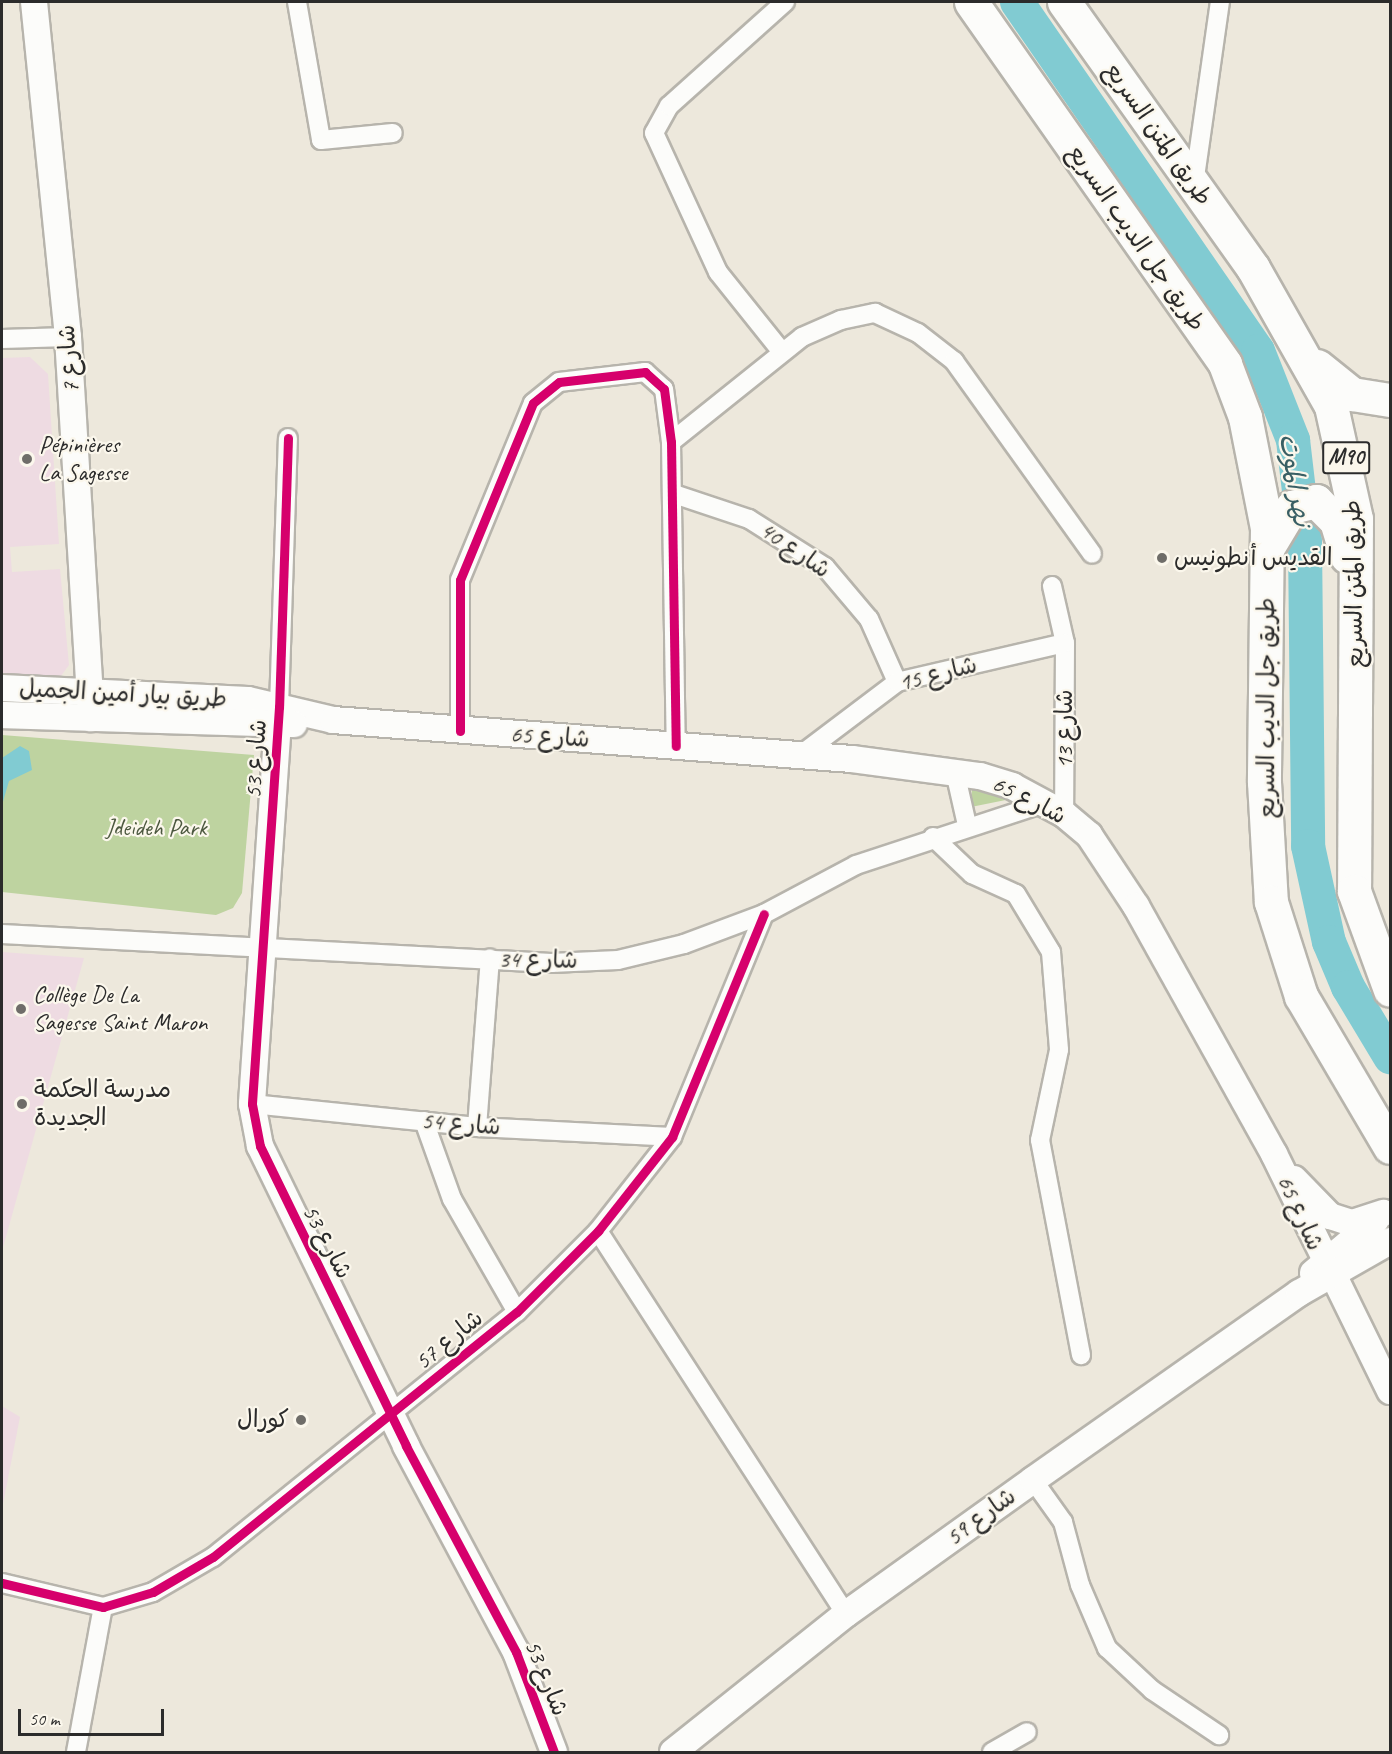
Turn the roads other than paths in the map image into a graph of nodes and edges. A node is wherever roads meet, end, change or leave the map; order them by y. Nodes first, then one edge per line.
1 (34, 2) edge
2 (297, 2) edge
3 (785, 2) edge
4 (971, 2) edge
5 (1064, 2) edge
6 (1220, 2) edge
7 (393, 133) dead end
8 (1194, 185) junction
9 (68, 337) junction
10 (2, 339) edge
11 (1300, 345) junction
12 (782, 352) junction
13 (1390, 400) edge
14 (1390, 406) edge
15 (288, 438) dead end
16 (671, 442) junction
17 (675, 494) junction
18 (1354, 499) junction
19 (1268, 547) junction
20 (1092, 554) dead end
21 (1356, 580) junction
22 (1052, 586) dead end
23 (1065, 643) junction
24 (897, 682) junction
25 (2, 688) edge
26 (91, 706) junction
27 (2, 715) edge
28 (279, 716) junction
29 (460, 731) junction
30 (676, 746) junction
31 (798, 757) junction
32 (955, 772) junction
33 (1054, 809) junction
34 (966, 825) junction
35 (933, 837) junction
36 (764, 914) junction
37 (2, 934) edge
38 (262, 947) junction
39 (490, 959) junction
40 (1390, 990) edge
41 (252, 1104) junction
42 (424, 1121) junction
43 (477, 1127) junction
44 (672, 1137) junction
45 (1390, 1147) edge
46 (1274, 1154) junction
47 (1387, 1208) edge
48 (598, 1231) junction
49 (1390, 1241) edge
50 (1327, 1269) junction
51 (517, 1312) junction
52 (1081, 1355) dead end
53 (1390, 1391) edge
54 (391, 1412) junction
55 (1033, 1480) junction
56 (2, 1583) edge
57 (103, 1607) junction
58 (846, 1614) junction
59 (1027, 1732) dead end
60 (1219, 1735) dead end
61 (76, 1752) edge
62 (554, 1752) edge
63 (673, 1752) edge
64 (992, 1752) edge

1 - 9 street, شارع 7
2 - 7 street
3 - 12 street
4 - 19 highway, طريق جل الديب السريع
5 - 8 highway, طريق المتن السريع / M90
6 - 8 street
8 - 11 highway, طريق المتن السريع / M90
9 - 10 street
9 - 26 street, شارع 7
11 - 13 highway
11 - 18 highway, طريق المتن السريع / M90
12 - 16 street
12 - 20 street
14 - 18 highway
15 - 28 street
16 - 17 street
16 - 29 street
17 - 24 street, شارع 40
17 - 30 street
18 - 21 highway, طريق المتن السريع / M90
19 - 21 highway
19 - 45 highway, طريق جل الديب السريع
21 - 40 highway, طريق المتن السريع / M90
22 - 23 street, شارع 13
23 - 24 street, شارع 15
23 - 33 street, شارع 13
24 - 31 street, شارع 15
25 - 26 street, طريق بيار أمين الجميل
26 - 27 street, طريق بيار أمين الجميل
26 - 28 street, طريق بيار أمين الجميل
28 - 29 street, شارع 65
28 - 38 street, شارع 53
29 - 30 street, شارع 65
30 - 31 street, شارع 65
31 - 32 street, شارع 65
32 - 33 street, شارع 65
32 - 34 street
33 - 34 street, شارع 34
33 - 46 street, شارع 65
34 - 35 street, شارع 34
35 - 36 street, شارع 34
35 - 52 street
36 - 39 street, شارع 34
36 - 44 street, شارع 57
37 - 38 street, شارع 34
38 - 39 street, شارع 34
38 - 41 street, شارع 53
39 - 43 street
41 - 42 street, شارع 54
41 - 54 street, شارع 53
42 - 43 street, شارع 54
42 - 51 street
43 - 44 street, شارع 54
44 - 48 street, شارع 57
46 - 47 street
46 - 50 street, شارع 65
47 - 50 street
48 - 51 street, شارع 57
48 - 58 street
49 - 50 street
50 - 53 street, شارع 65
50 - 55 street, شارع 59
51 - 54 street, شارع 57
54 - 57 street, شارع 57
54 - 62 street, شارع 53
55 - 58 street, شارع 59
55 - 60 street
56 - 57 street
57 - 61 street
58 - 63 street, شارع 59
59 - 64 street

